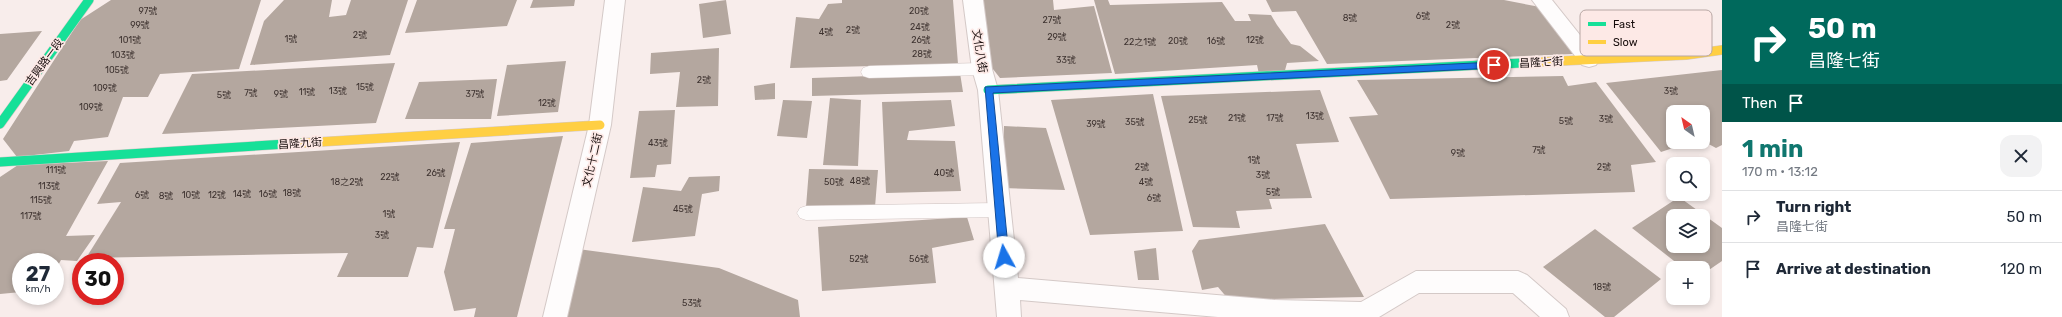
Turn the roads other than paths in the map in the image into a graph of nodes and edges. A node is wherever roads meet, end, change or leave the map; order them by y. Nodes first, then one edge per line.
1 (89, 0) edge
2 (615, 0) edge
3 (973, 0) edge
4 (1542, 0) edge
5 (1580, 49) edge
6 (1722, 50) edge
7 (1712, 52) edge
8 (1586, 56) edge
9 (1686, 56) edge
10 (1589, 60) junction
11 (982, 69) junction
12 (869, 72) dead end
13 (988, 90) junction
14 (0, 124) edge
15 (600, 125) junction
16 (0, 162) edge
17 (999, 210) junction
18 (806, 213) dead end
19 (1007, 288) junction
20 (555, 317) edge
21 (1009, 317) edge
22 (1557, 317) edge

1 - 14 street, 吉興路一段
2 - 15 street, 文化十二街
3 - 11 street, 文化八街
4 - 5 street
6 - 7 street, 昌隆七街
8 - 10 street
9 - 10 street, 昌隆七街
10 - 13 street, 昌隆七街
11 - 12 lane
11 - 13 street, 文化八街
13 - 17 street, 文化八街
15 - 16 street, 昌隆九街
15 - 20 street, 文化十二街
17 - 18 lane
17 - 19 street, 文化八街
19 - 21 street, 文化八街
19 - 22 street

